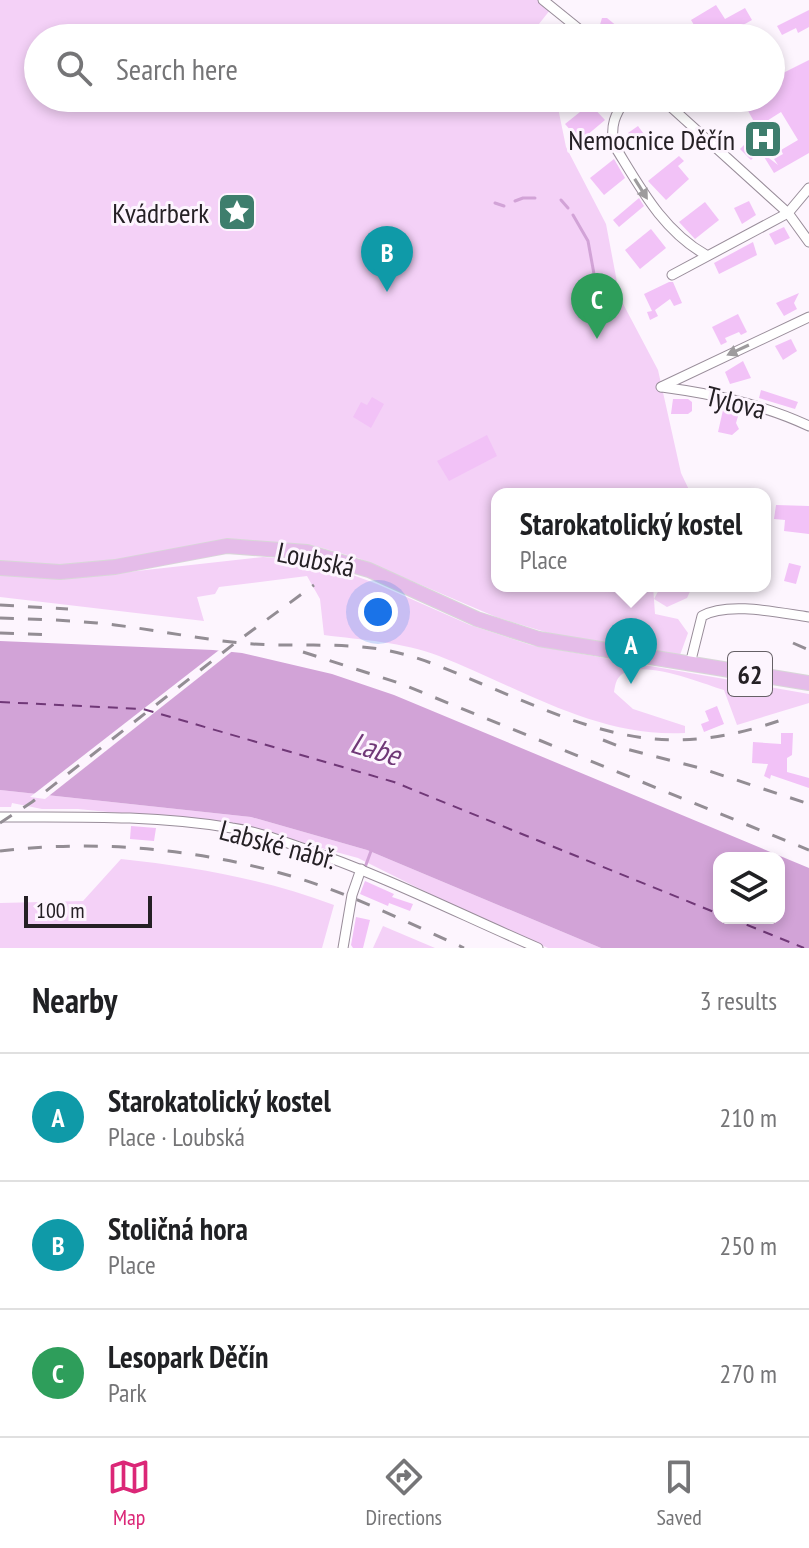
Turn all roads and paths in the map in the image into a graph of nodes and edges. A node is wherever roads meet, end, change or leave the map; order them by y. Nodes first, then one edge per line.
1 (543, 0) edge
2 (573, 24) edge
3 (617, 112) edge
4 (676, 112) edge
5 (809, 188) edge
6 (788, 213) junction
7 (809, 242) edge
8 (706, 255) junction
9 (672, 275) dead end
10 (809, 317) edge
11 (809, 426) edge
12 (0, 568) edge
13 (809, 617) edge
14 (690, 664) junction
15 (809, 683) edge
16 (0, 817) edge
17 (361, 869) junction
18 (343, 948) edge
19 (538, 948) edge

1 - 2 street
3 -> 8 street
4 - 6 street
5 - 6 street
6 - 7 street
6 - 8 street
8 - 9 street
10 -> 11 street, Tylova
12 - 14 main road, Loubská / 62
13 - 14 street
14 - 15 main road, Loubská / 62
16 - 17 street, Labské nábř.
17 - 18 street
17 - 19 street, Labské nábř.

